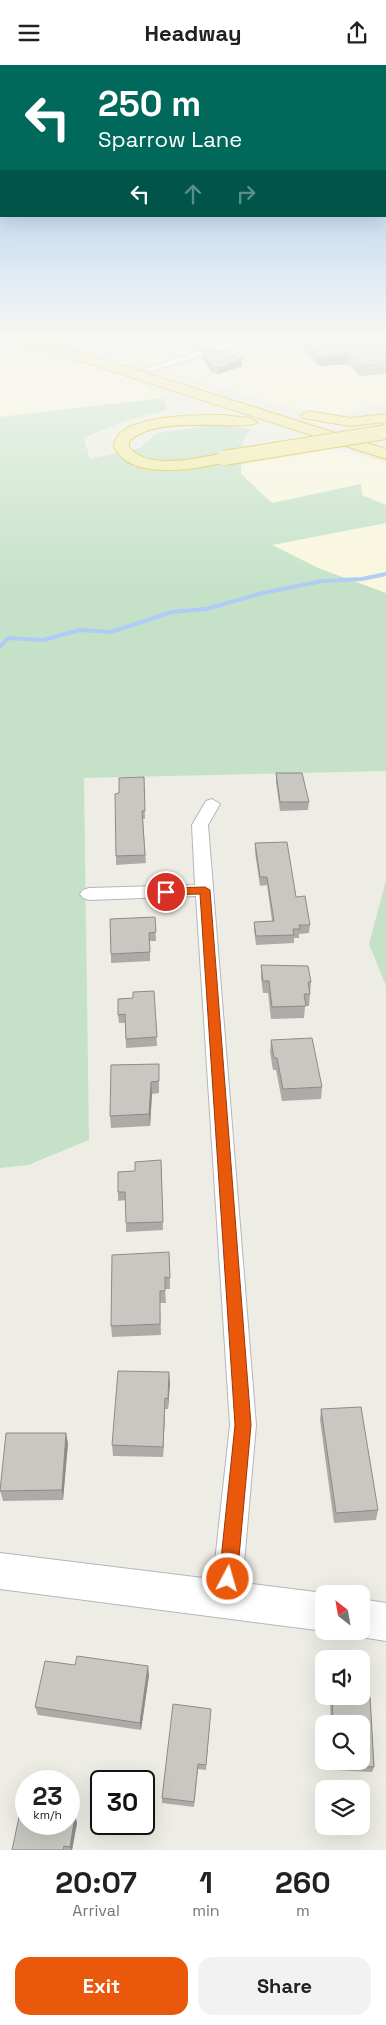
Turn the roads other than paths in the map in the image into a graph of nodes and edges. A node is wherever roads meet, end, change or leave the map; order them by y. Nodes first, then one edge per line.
1 (147, 421) edge
2 (187, 421) edge
3 (244, 421) edge
4 (288, 421) edge
5 (313, 421) edge
6 (386, 432) edge
7 (386, 438) edge
8 (386, 444) edge
9 (364, 447) junction
10 (386, 454) edge
11 (226, 461) junction
12 (212, 804) dead end
13 (205, 890) junction
14 (89, 895) dead end
15 (0, 1571) edge
16 (226, 1598) junction
17 (315, 1611) edge
18 (370, 1619) edge
19 (386, 1622) edge

1 - 11 highway
2 - 11 highway
3 - 9 highway
4 - 9 highway
5 - 8 highway
6 - 11 highway, bridge
7 - 11 highway
9 - 10 highway
12 - 13 street
13 - 14 street
13 - 16 street
15 - 16 street
16 - 17 street
18 - 19 street

